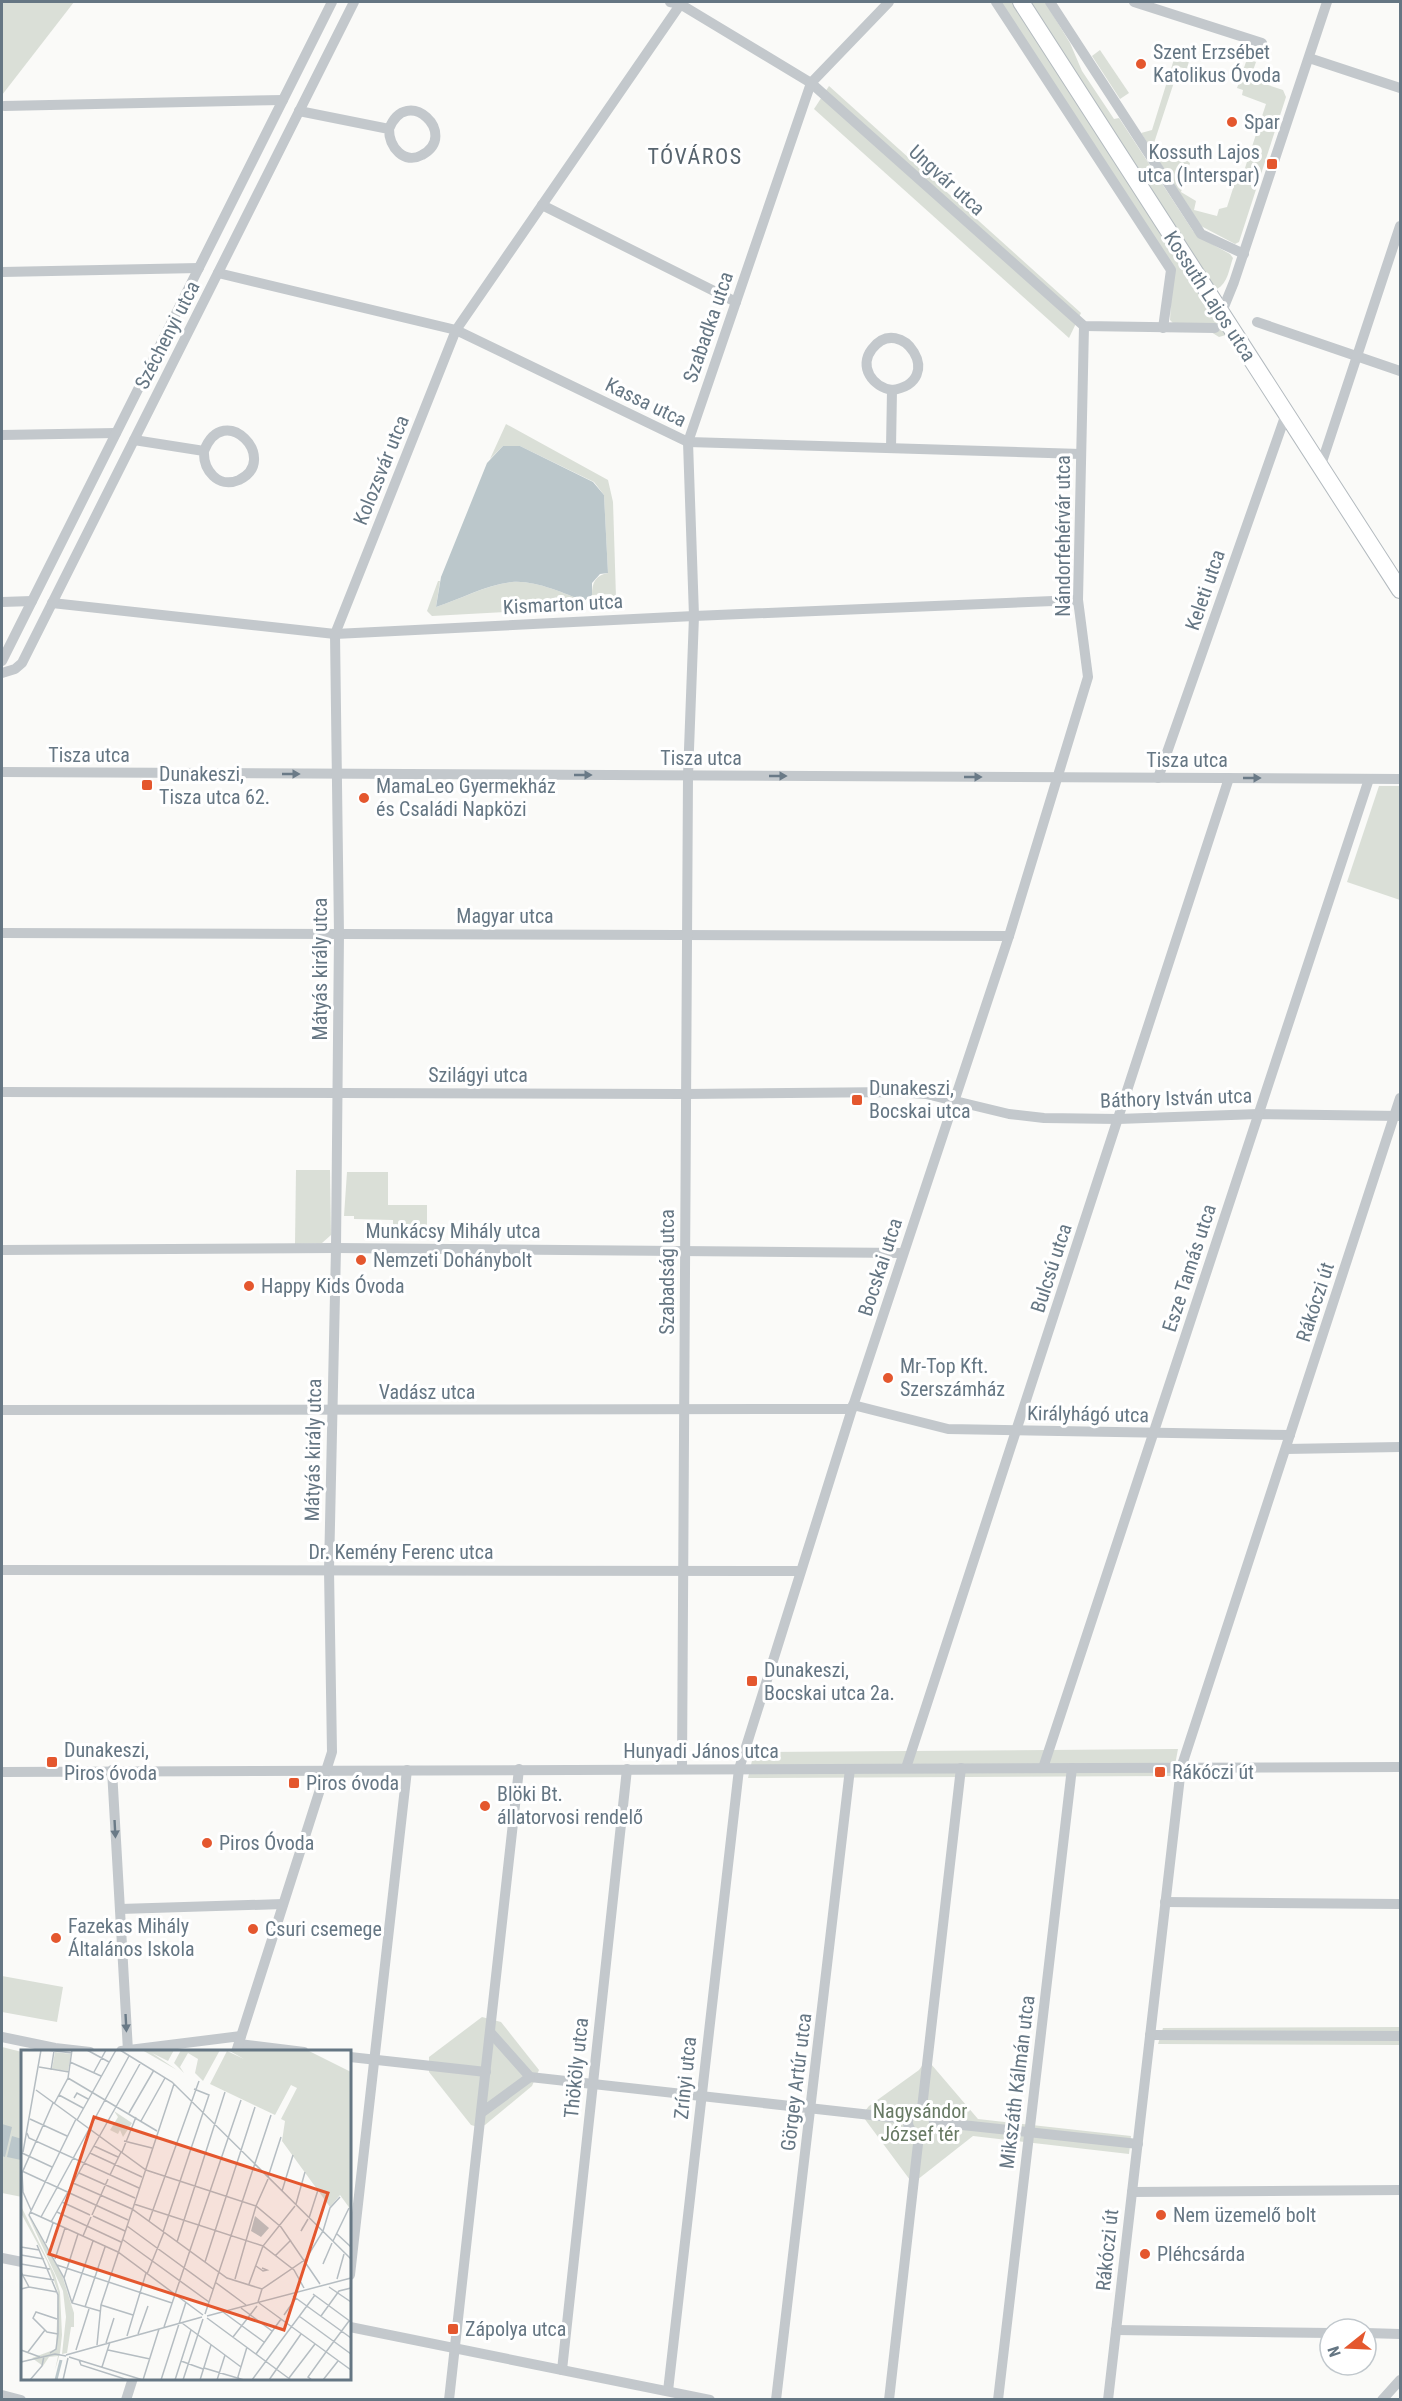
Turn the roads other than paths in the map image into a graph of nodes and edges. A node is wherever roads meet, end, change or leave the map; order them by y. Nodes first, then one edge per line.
1 (332, 2) edge
2 (354, 2) edge
3 (677, 2) edge
4 (889, 2) edge
5 (996, 2) edge
6 (1021, 2) edge
7 (1050, 2) edge
8 (1062, 2) edge
9 (1134, 2) edge
10 (1327, 2) edge
11 (1058, 13) junction
12 (1262, 43) dead end
13 (1309, 58) junction
14 (811, 83) junction
15 (1401, 88) edge
16 (283, 100) junction
17 (4, 106) dead end
18 (299, 111) junction
19 (389, 129) junction
20 (542, 205) junction
21 (1401, 226) edge
22 (1244, 254) junction
23 (199, 268) junction
24 (2, 272) edge
25 (218, 273) junction
26 (736, 302) junction
27 (1218, 321) junction
28 (1257, 322) dead end
29 (1084, 326) junction
30 (1164, 328) junction
31 (456, 330) junction
32 (1357, 356) junction
33 (1401, 371) edge
34 (892, 390) junction
35 (1286, 414) junction
36 (116, 433) junction
37 (2, 435) edge
38 (134, 440) junction
39 (688, 442) junction
40 (891, 448) junction
41 (204, 451) junction
42 (1081, 454) junction
43 (1320, 468) junction
44 (1401, 590) edge
45 (1078, 600) junction
46 (2, 602) edge
47 (32, 602) junction
48 (52, 603) junction
49 (694, 616) junction
50 (335, 634) junction
51 (2, 662) edge
52 (2, 673) edge
53 (2, 772) edge
54 (336, 774) junction
55 (688, 776) junction
56 (1059, 777) junction
57 (1158, 778) junction
58 (1229, 778) junction
59 (1369, 779) junction
60 (1401, 779) edge
61 (2, 933) edge
62 (339, 934) junction
63 (687, 935) junction
64 (1009, 936) junction
65 (2, 1092) edge
66 (337, 1093) junction
67 (686, 1094) junction
68 (1401, 1098) edge
69 (954, 1099) junction
70 (1259, 1114) junction
71 (1398, 1116) edge
72 (1118, 1119) junction
73 (336, 1248) junction
74 (2, 1250) edge
75 (685, 1251) junction
76 (903, 1253) junction
77 (852, 1407) junction
78 (684, 1409) junction
79 (2, 1410) edge
80 (331, 1410) junction
81 (1016, 1432) junction
82 (1154, 1433) junction
83 (1290, 1435) junction
84 (1401, 1447) edge
85 (1286, 1449) junction
86 (2, 1570) edge
87 (329, 1570) junction
88 (683, 1570) junction
89 (800, 1571) junction
90 (1401, 1767) edge
91 (906, 1768) junction
92 (961, 1768) junction
93 (1043, 1768) junction
94 (1072, 1768) junction
95 (1181, 1768) junction
96 (519, 1769) junction
97 (627, 1769) junction
98 (682, 1769) junction
99 (739, 1769) junction
100 (850, 1769) junction
101 (112, 1770) junction
102 (326, 1770) junction
103 (407, 1770) junction
104 (2, 1772) edge
105 (1166, 1902) junction
106 (283, 1904) junction
107 (1401, 1904) edge
108 (120, 1909) junction
109 (490, 2032) junction
110 (1150, 2035) junction
111 (1401, 2036) edge
112 (2, 2037) edge
113 (239, 2044) edge
114 (80, 2050) edge
115 (124, 2050) edge
116 (140, 2050) edge
117 (290, 2050) edge
118 (351, 2056) edge
119 (374, 2059) junction
120 (486, 2072) junction
121 (530, 2077) junction
122 (592, 2084) junction
123 (701, 2096) junction
124 (811, 2108) junction
125 (922, 2108) junction
126 (481, 2113) junction
127 (907, 2119) junction
128 (934, 2122) junction
129 (1029, 2132) junction
130 (919, 2135) junction
131 (1138, 2144) junction
132 (1401, 2190) edge
133 (1132, 2192) junction
134 (2, 2258) edge
135 (21, 2262) edge
136 (351, 2266) edge
137 (351, 2327) edge
138 (1116, 2330) junction
139 (1318, 2333) edge
140 (1378, 2333) edge
141 (1401, 2334) edge
142 (455, 2348) junction
143 (562, 2370) junction
144 (133, 2380) edge
145 (1401, 2380) edge
146 (668, 2391) junction
147 (2, 2395) edge
148 (21, 2400) edge
149 (126, 2400) edge
150 (449, 2400) edge
151 (710, 2400) edge
152 (776, 2400) edge
153 (889, 2400) edge
154 (998, 2400) edge
155 (1108, 2400) edge
156 (1382, 2400) edge

1 - 16 street, Széchenyi utca
2 - 18 street, Széchenyi utca
3 - 14 street, Ungvár utca
3 - 20 street, Kolozsvár utca
4 - 14 street, Szabadka utca
5 - 30 street, Kossuth Lajos utca
6 - 27 street, Kossuth Lajos utca
7 - 11 street
8 - 11 street
9 - 12 street
10 - 13 street
11 - 22 street
13 - 15 street
13 - 22 street
14 - 26 street, Szabadka utca
14 - 29 street, Ungvár utca
16 - 17 street
16 - 23 street, Széchenyi utca
18 - 19 street
18 - 25 street, Széchenyi utca
19 - 19 street
20 - 26 street
20 - 31 street, Kolozsvár utca
21 - 32 street
22 - 27 street
23 - 24 street
23 - 36 street, Széchenyi utca
25 - 31 street, Kassa utca
25 - 38 street, Széchenyi utca
26 - 39 street, Szabadka utca
27 - 30 street
27 - 35 street, Kossuth Lajos utca
28 - 32 street
29 - 30 street
29 - 42 street, Nándorfehérvár utca
31 - 39 street, Kassa utca
31 - 50 street, Kolozsvár utca
32 - 33 street
32 - 43 street
34 - 34 street
34 - 40 street
35 - 43 street, Kossuth Lajos utca
35 - 57 street, Keleti utca
36 - 37 street
36 - 47 street, Széchenyi utca
38 - 41 street
38 - 48 street, Széchenyi utca
39 - 40 street, Kassa utca
39 - 49 street, Szabadka utca
40 - 42 street, Kassa utca
41 - 41 street
42 - 45 street, Nándorfehérvár utca
43 - 44 street, Kossuth Lajos utca
45 - 49 street, Kismarton utca
45 - 56 street, Nándorfehérvár utca
46 - 47 street
47 - 51 street, Széchenyi utca
48 - 50 street, Kismarton utca
48 - 52 street, Széchenyi utca
49 - 50 street, Kismarton utca
49 - 55 street, Szabadka utca
50 - 54 street, Kolozsvár utca
53 -> 54 street, Tisza utca
54 -> 55 street, Tisza utca
54 - 62 street, Mátyás király utca
55 -> 56 street, Tisza utca
55 - 63 street, Szabadság utca
56 - 57 street, Tisza utca
56 - 64 street, Bocskai utca
57 - 58 street, Tisza utca
58 -> 59 street, Tisza utca
58 - 72 street, Bulcsú utca
59 - 60 street, Tisza utca
59 - 70 street, Esze Tamás utca
61 - 62 street, Magyar utca
62 - 63 street, Magyar utca
62 - 66 street, Mátyás király utca
63 - 64 street, Magyar utca
63 - 67 street, Szabadság utca
64 - 69 street, Bocskai utca
65 - 66 street, Szilágyi utca
66 - 67 street, Szilágyi utca
66 - 73 street, Mátyás király utca
67 - 69 street, Szilágyi utca
67 - 75 street, Szabadság utca
68 - 71 street, Rákóczi út
69 - 72 street, Báthory István utca
69 - 76 street, Bocskai utca
70 - 71 street, Báthory István utca
70 - 72 street, Báthory István utca
70 - 82 street, Esze Tamás utca
71 - 83 street, Rákóczi út
72 - 81 street, Bulcsú utca
73 - 74 street, Munkácsy Mihály utca
73 - 75 street, Munkácsy Mihály utca
73 - 80 street, Mátyás király utca
75 - 76 street, Munkácsy Mihály utca
75 - 78 street, Szabadság utca
76 - 77 street, Bocskai utca
77 - 78 street, Vadász utca
77 - 81 street, Királyhágó utca
77 - 89 street, Bocskai utca
78 - 80 street, Vadász utca
78 - 88 street, Szabadság utca
79 - 80 street, Vadász utca
80 - 87 street, Mátyás király utca
81 - 82 street, Királyhágó utca
81 - 91 street, Bulcsú utca
82 - 83 street, Királyhágó utca
82 - 93 street, Esze Tamás utca
83 - 85 street, Rákóczi út
84 - 85 street
85 - 95 street, Rákóczi út
86 - 87 street, Dr. Kemény Ferenc utca
87 - 88 street, Dr. Kemény Ferenc utca
87 - 102 street, Mátyás király utca
88 - 89 street, Dr. Kemény Ferenc utca
88 - 98 street, Szabadság utca
89 - 99 street, Bocskai utca
90 - 95 street, Hunyadi János utca
91 - 92 street, Hunyadi János utca
91 - 100 street, Hunyadi János utca
92 - 93 street, Hunyadi János utca
92 - 125 street
93 - 94 street, Hunyadi János utca
94 - 95 street, Hunyadi János utca
94 - 129 street, Mikszáth Kálmán utca
95 - 105 street, Rákóczi út
96 - 97 street, Hunyadi János utca
96 - 103 street, Hunyadi János utca
96 - 109 street
97 - 98 street, Hunyadi János utca
97 - 122 street, Thököly utca
98 - 99 street, Hunyadi János utca
99 - 100 street, Hunyadi János utca
99 - 123 street, Zrínyi utca
100 - 124 street, Görgey Artúr utca
101 - 102 street, Hunyadi János utca
101 - 104 street, Hunyadi János utca
101 -> 108 street
102 - 103 street, Hunyadi János utca
102 - 106 street, Mátyás király utca
103 - 119 street
105 - 107 street
105 - 110 street, Rákóczi út
106 - 108 street
106 - 113 street, Mátyás király utca
108 -> 115 street
109 - 120 street
109 - 121 street
110 - 111 street
110 - 131 street, Rákóczi út
112 - 114 street
113 - 116 street
113 - 117 street
118 - 119 street
119 - 120 street
119 - 136 street
120 - 126 street
121 - 122 street
121 - 126 street
122 - 123 street
122 - 143 street, Thököly utca
123 - 124 street
123 - 146 street, Zrínyi utca
124 - 127 street
124 - 152 street, Görgey Artúr utca
125 - 127 street
125 - 128 street
126 - 142 street
127 - 130 street
128 - 129 street
128 - 130 street
129 - 131 street
129 - 154 street, Mikszáth Kálmán utca
130 - 153 street
131 - 133 street, Rákóczi út
132 - 133 street
133 - 138 street, Rákóczi út
134 - 135 street
137 - 142 street
138 - 139 street
138 - 155 street, Rákóczi út
140 - 141 street
142 - 143 street
142 - 150 street
143 - 146 street
144 - 149 street
145 - 156 street
146 - 151 street
147 - 148 street

